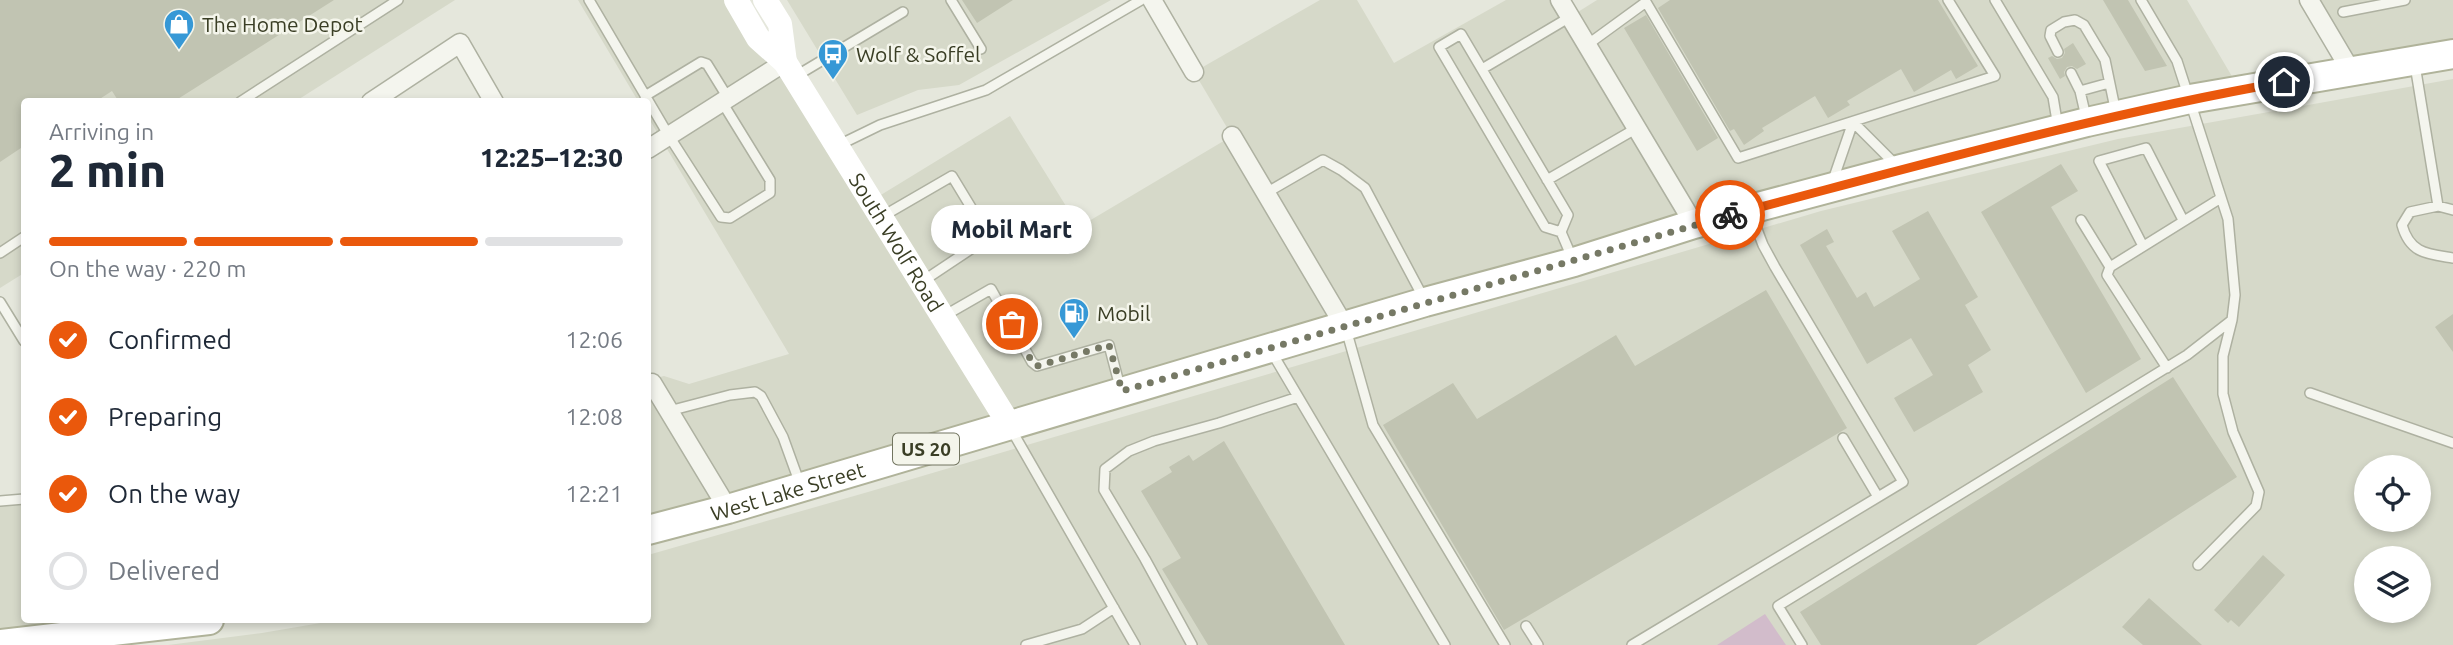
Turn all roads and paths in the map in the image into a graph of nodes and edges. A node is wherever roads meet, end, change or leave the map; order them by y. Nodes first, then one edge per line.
1 (398, 0) edge
2 (589, 0) edge
3 (736, 0) edge
4 (765, 0) edge
5 (951, 0) edge
6 (1141, 0) edge
7 (1152, 0) edge
8 (1560, 0) edge
9 (1948, 0) edge
10 (1995, 0) edge
11 (2141, 0) edge
12 (2309, 0) edge
13 (2405, 0) edge
14 (1648, 1) edge
15 (903, 12) dead end
16 (2343, 12) dead end
17 (1570, 17) junction
18 (1587, 45) junction
19 (981, 49) dead end
20 (2058, 52) dead end
21 (2453, 54) edge
22 (2414, 60) junction
23 (790, 69) junction
24 (1482, 69) junction
25 (2351, 71) junction
26 (1194, 72) dead end
27 (2071, 73) dead end
28 (2109, 83) junction
29 (2080, 91) junction
30 (645, 96) joint
31 (246, 98) edge
32 (377, 98) edge
33 (492, 98) edge
34 (2190, 99) junction
35 (725, 100) junction
36 (651, 106) edge
37 (2117, 115) junction
38 (1853, 122) junction
39 (2087, 122) junction
40 (1637, 128) junction
41 (2058, 129) junction
42 (668, 136) junction
43 (1232, 136) dead end
44 (837, 146) junction
45 (651, 147) edge
46 (1900, 169) junction
47 (1547, 180) junction
48 (1830, 188) junction
49 (1266, 193) junction
50 (2221, 198) junction
51 (2438, 206) junction
52 (1749, 210) junction
53 (2453, 211) edge
54 (881, 217) junction
55 (2081, 220) dead end
56 (2183, 220) junction
57 (1694, 224) junction
58 (1561, 232) junction
59 (21, 239) edge
60 (2143, 246) junction
61 (0, 253) edge
62 (2453, 258) edge
63 (1574, 262) junction
64 (2110, 267) junction
65 (921, 282) junction
66 (0, 302) edge
67 (1425, 302) junction
68 (942, 316) junction
69 (2232, 320) junction
70 (1345, 327) junction
71 (21, 336) edge
72 (1269, 349) junction
73 (2167, 368) junction
74 (651, 385) edge
75 (1122, 391) junction
76 (2310, 393) dead end
77 (1298, 397) junction
78 (669, 411) junction
79 (1009, 424) junction
80 (1843, 438) dead end
81 (2453, 443) edge
82 (801, 486) junction
83 (1878, 497) junction
84 (21, 499) edge
85 (0, 501) edge
86 (728, 509) junction
87 (651, 529) edge
88 (2198, 565) dead end
89 (1114, 608) junction
90 (172, 623) edge
91 (1526, 626) dead end
92 (0, 644) edge
93 (1026, 645) edge
94 (1135, 645) edge
95 (1192, 645) edge
96 (1445, 645) edge
97 (1506, 645) edge
98 (1538, 645) edge
99 (1632, 645) edge
100 (1802, 645) edge

1 - 31 lane
2 - 30 lane
3 - 23 main road, South Wolf Road
4 - 23 main road, South Wolf Road
5 - 19 lane
6 - 44 lane
7 - 26 street
8 - 17 street
9 - 38 lane
10 - 41 lane
11 - 34 lane
12 - 25 street
13 - 16 lane
14 - 18 lane
14 - 38 lane
15 - 23 lane
17 - 18 street
17 - 24 lane
18 - 40 street
20 - 28 lane
21 - 22 main road, US 20
22 - 25 main road, US 20
22 - 51 lane
23 - 35 street
23 - 44 main road, South Wolf Road
24 - 47 lane
24 - 58 lane
25 - 34 main road, US 20
27 - 29 lane
28 - 29 lane
28 - 37 lane
29 - 39 lane
30 - 35 lane
32 - 33 street
34 - 37 main road, US 20
34 - 50 lane
35 - 42 street
35 - 42 lane
36 - 42 lane
37 - 39 main road, US 20
38 - 46 lane
38 - 48 lane
39 - 41 main road, US 20
40 - 47 lane
40 - 57 street
41 - 46 main road, US 20
42 - 45 street
43 - 49 street
44 - 54 main road, South Wolf Road
46 - 48 main road, US 20
47 - 58 lane
48 - 52 main road, US 20
49 - 67 lane
49 - 70 street
50 - 56 lane
50 - 69 lane
51 - 53 lane
51 - 62 lane
52 - 57 main road, US 20
52 - 83 lane
54 - 65 main road, South Wolf Road
54 - 65 lane
55 - 64 lane
56 - 60 lane
56 - 60 lane
57 - 63 main road, US 20
58 - 63 lane
59 - 61 lane
60 - 64 lane
63 - 67 main road, US 20
64 - 73 lane
65 - 68 main road, South Wolf Road
66 - 71 lane
67 - 70 main road, US 20
68 - 75 lane
68 - 79 main road, South Wolf Road
69 - 73 lane
69 - 88 lane
70 - 72 main road, US 20
70 - 97 lane
72 - 75 main road, US 20
72 - 77 lane
73 - 100 lane
74 - 78 street
75 - 79 main road, US 20
76 - 81 lane
77 - 95 lane
77 - 96 lane
78 - 82 lane
78 - 86 street
79 - 82 main road, West Lake Street / US 20
79 - 89 lane
80 - 83 lane
82 - 86 main road, West Lake Street / US 20
83 - 99 lane
84 - 85 lane
86 - 87 main road, West Lake Street / US 20
89 - 93 lane
89 - 94 lane
90 - 92 main road
91 - 98 lane

